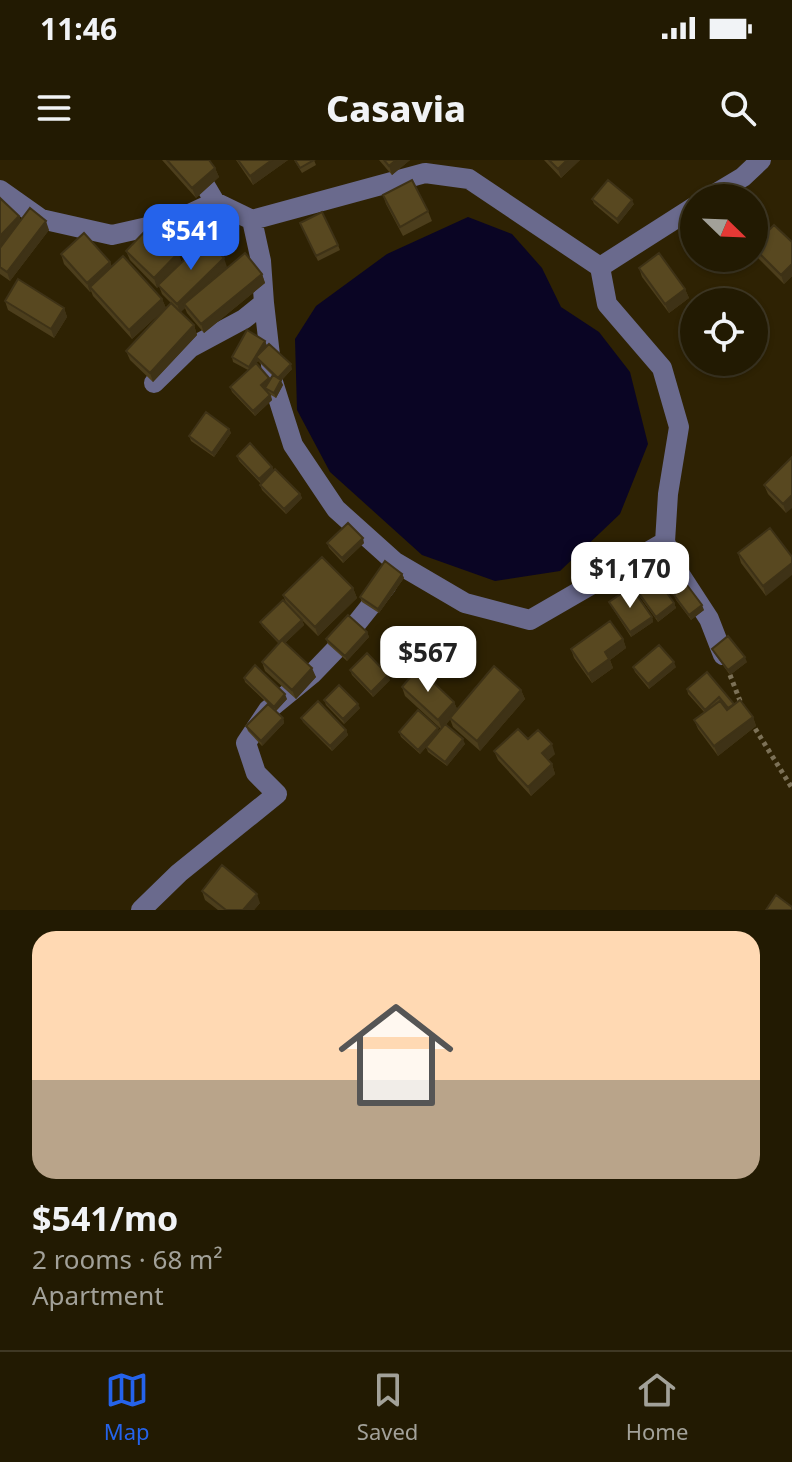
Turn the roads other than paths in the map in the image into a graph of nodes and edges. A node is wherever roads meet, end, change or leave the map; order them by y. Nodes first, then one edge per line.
1 (190, 160) edge
2 (761, 160) edge
3 (731, 184) edge
4 (0, 190) edge
5 (215, 202) junction
6 (680, 216) edge
7 (252, 220) junction
8 (600, 267) junction
9 (264, 303) junction
10 (154, 383) edge
11 (665, 542) junction
12 (402, 566) junction
13 (723, 655) edge
14 (141, 910) edge

1 - 5 street
2 - 3 street
4 - 5 street
5 - 7 street
6 - 8 street
7 - 8 street
7 - 9 street
8 - 11 street
9 - 10 street
9 - 12 street
11 - 12 street
11 - 13 street
12 - 14 street

